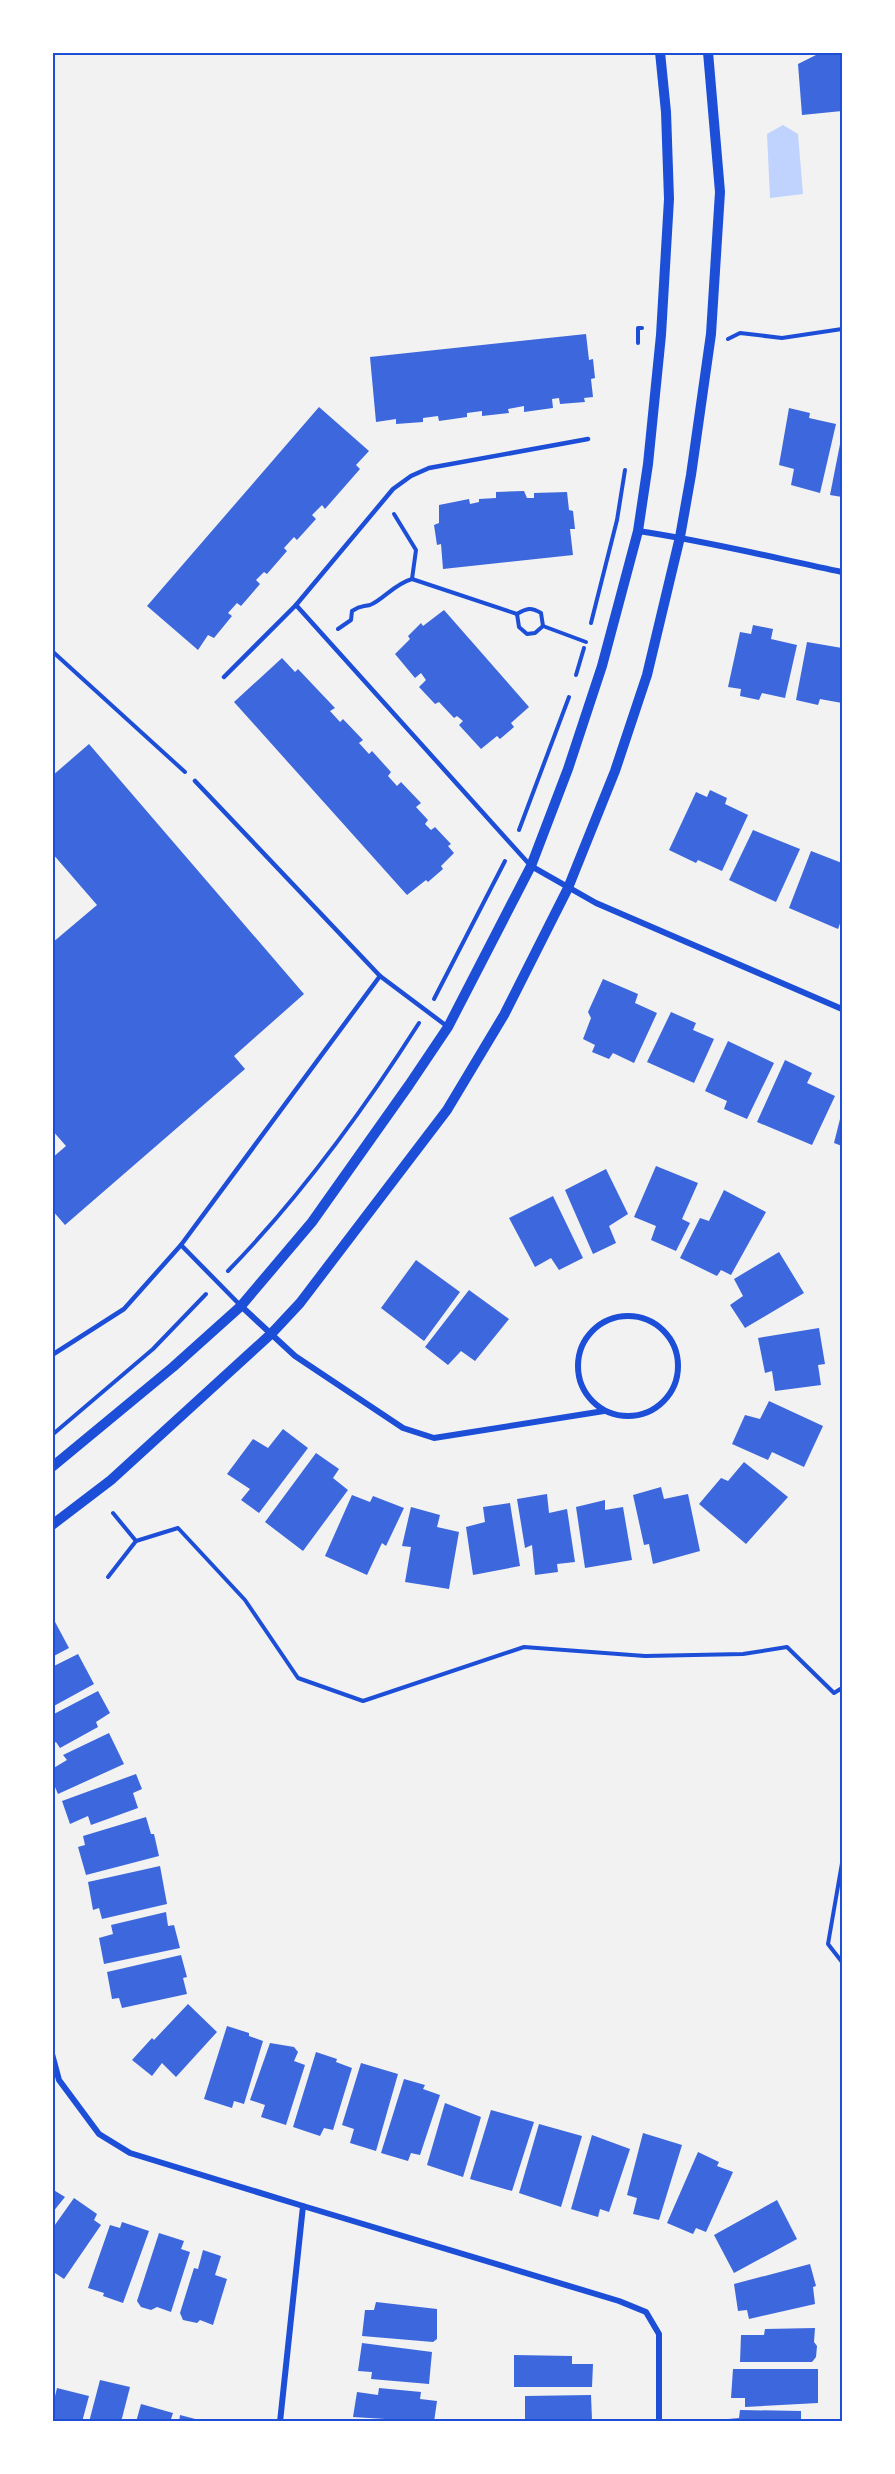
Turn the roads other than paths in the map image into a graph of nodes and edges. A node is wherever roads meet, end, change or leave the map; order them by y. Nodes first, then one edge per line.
1 (660, 52) edge
2 (708, 52) edge
3 (588, 439) dead end
4 (638, 531) junction
5 (680, 537) junction
6 (843, 572) edge
7 (296, 605) junction
8 (224, 677) dead end
9 (195, 781) road end
10 (531, 866) junction
11 (568, 888) junction
12 (380, 976) junction
13 (843, 1009) edge
14 (448, 1026) junction
15 (181, 1245) junction
16 (241, 1306) junction
17 (272, 1333) junction
18 (52, 1355) edge
19 (604, 1411) junction
20 (52, 1467) edge
21 (52, 1525) edge
22 (52, 2054) edge
23 (303, 2206) junction
24 (280, 2421) edge
25 (659, 2421) edge

1 - 4 street
2 - 5 street
3 - 7 lane
4 - 5 street
4 - 10 street
5 - 6 street
5 - 11 street
7 - 8 lane
7 - 10 lane
9 - 12 lane
10 - 11 street
10 - 14 street
11 - 13 street
11 - 17 street
12 - 14 lane
12 - 15 lane
14 - 16 street
15 - 16 lane
15 - 18 lane
16 - 17 street
16 - 20 street
17 - 19 street
17 - 21 street
19 - 19 street
22 - 23 street
23 - 24 street
23 - 25 street

